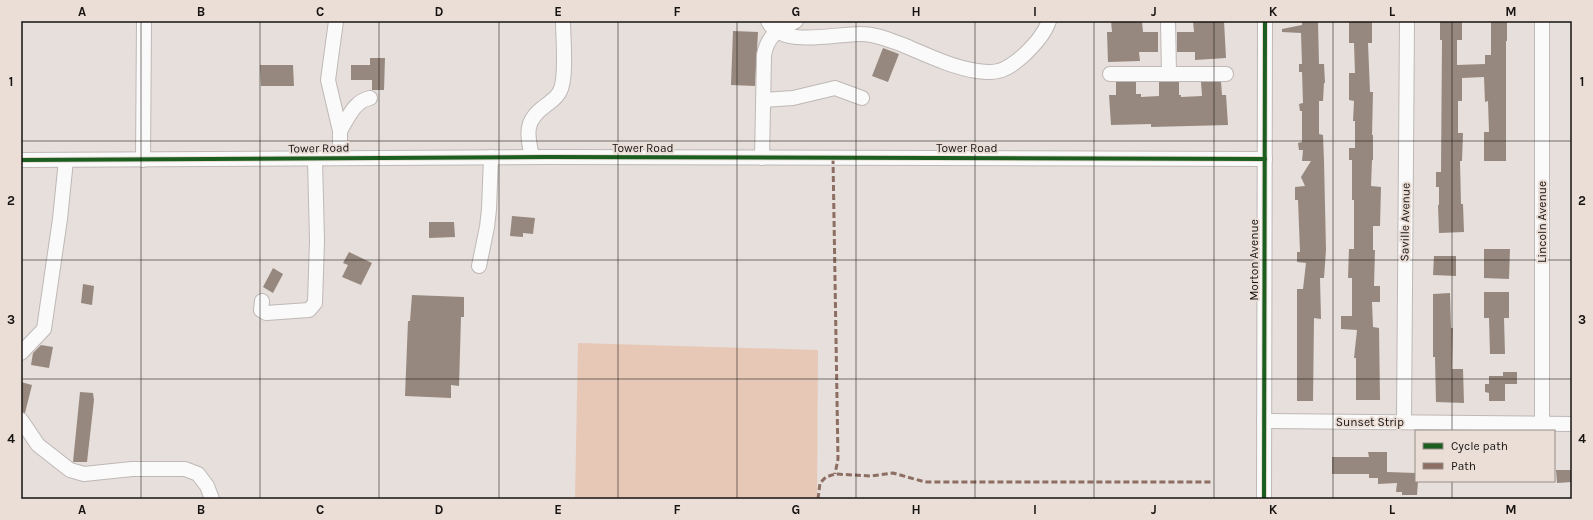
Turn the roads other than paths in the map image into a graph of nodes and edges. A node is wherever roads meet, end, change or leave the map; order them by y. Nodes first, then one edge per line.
1 (144, 21) edge
2 (336, 21) edge
3 (563, 21) edge
4 (796, 21) edge
5 (1049, 21) edge
6 (1168, 21) edge
7 (1265, 21) edge
8 (1407, 21) edge
9 (1542, 21) edge
10 (772, 26) edge
11 (1110, 74) dead end
12 (1169, 74) junction
13 (1226, 74) dead end
14 (370, 98) dead end
15 (862, 98) dead end
16 (763, 100) junction
17 (340, 131) junction
18 (491, 157) junction
19 (532, 157) junction
20 (340, 158) junction
21 (762, 158) junction
22 (315, 159) junction
23 (1264, 159) junction
24 (21, 160) edge
25 (66, 160) junction
26 (144, 160) junction
27 (479, 266) dead end
28 (262, 301) dead end
29 (21, 352) edge
30 (21, 420) edge
31 (1264, 421) junction
32 (1404, 422) junction
33 (1542, 424) junction
34 (1572, 424) edge
35 (212, 499) edge
36 (1264, 499) edge

1 - 26 street
2 - 17 street
3 - 19 street
4 - 10 street
5 - 10 street
6 - 12 street
7 - 23 street, Morton Avenue
8 - 32 street, Saville Avenue
9 - 33 street, Lincoln Avenue
10 - 16 street
11 - 12 street
12 - 13 street
14 - 17 street
15 - 16 street
16 - 21 street
17 - 20 street
18 - 19 street, Tower Road
18 - 20 street, Tower Road
18 - 27 street
19 - 21 street, Tower Road
20 - 22 street, Tower Road
21 - 23 street, Tower Road
22 - 26 street, Tower Road
22 - 28 street
23 - 31 street, Morton Avenue
24 - 25 street, Tower Road
25 - 26 street, Tower Road
25 - 29 street
30 - 35 street
31 - 32 street, Sunset Strip
31 - 36 street, Morton Avenue
32 - 33 street, Sunset Strip
33 - 34 street, Sunset Strip

